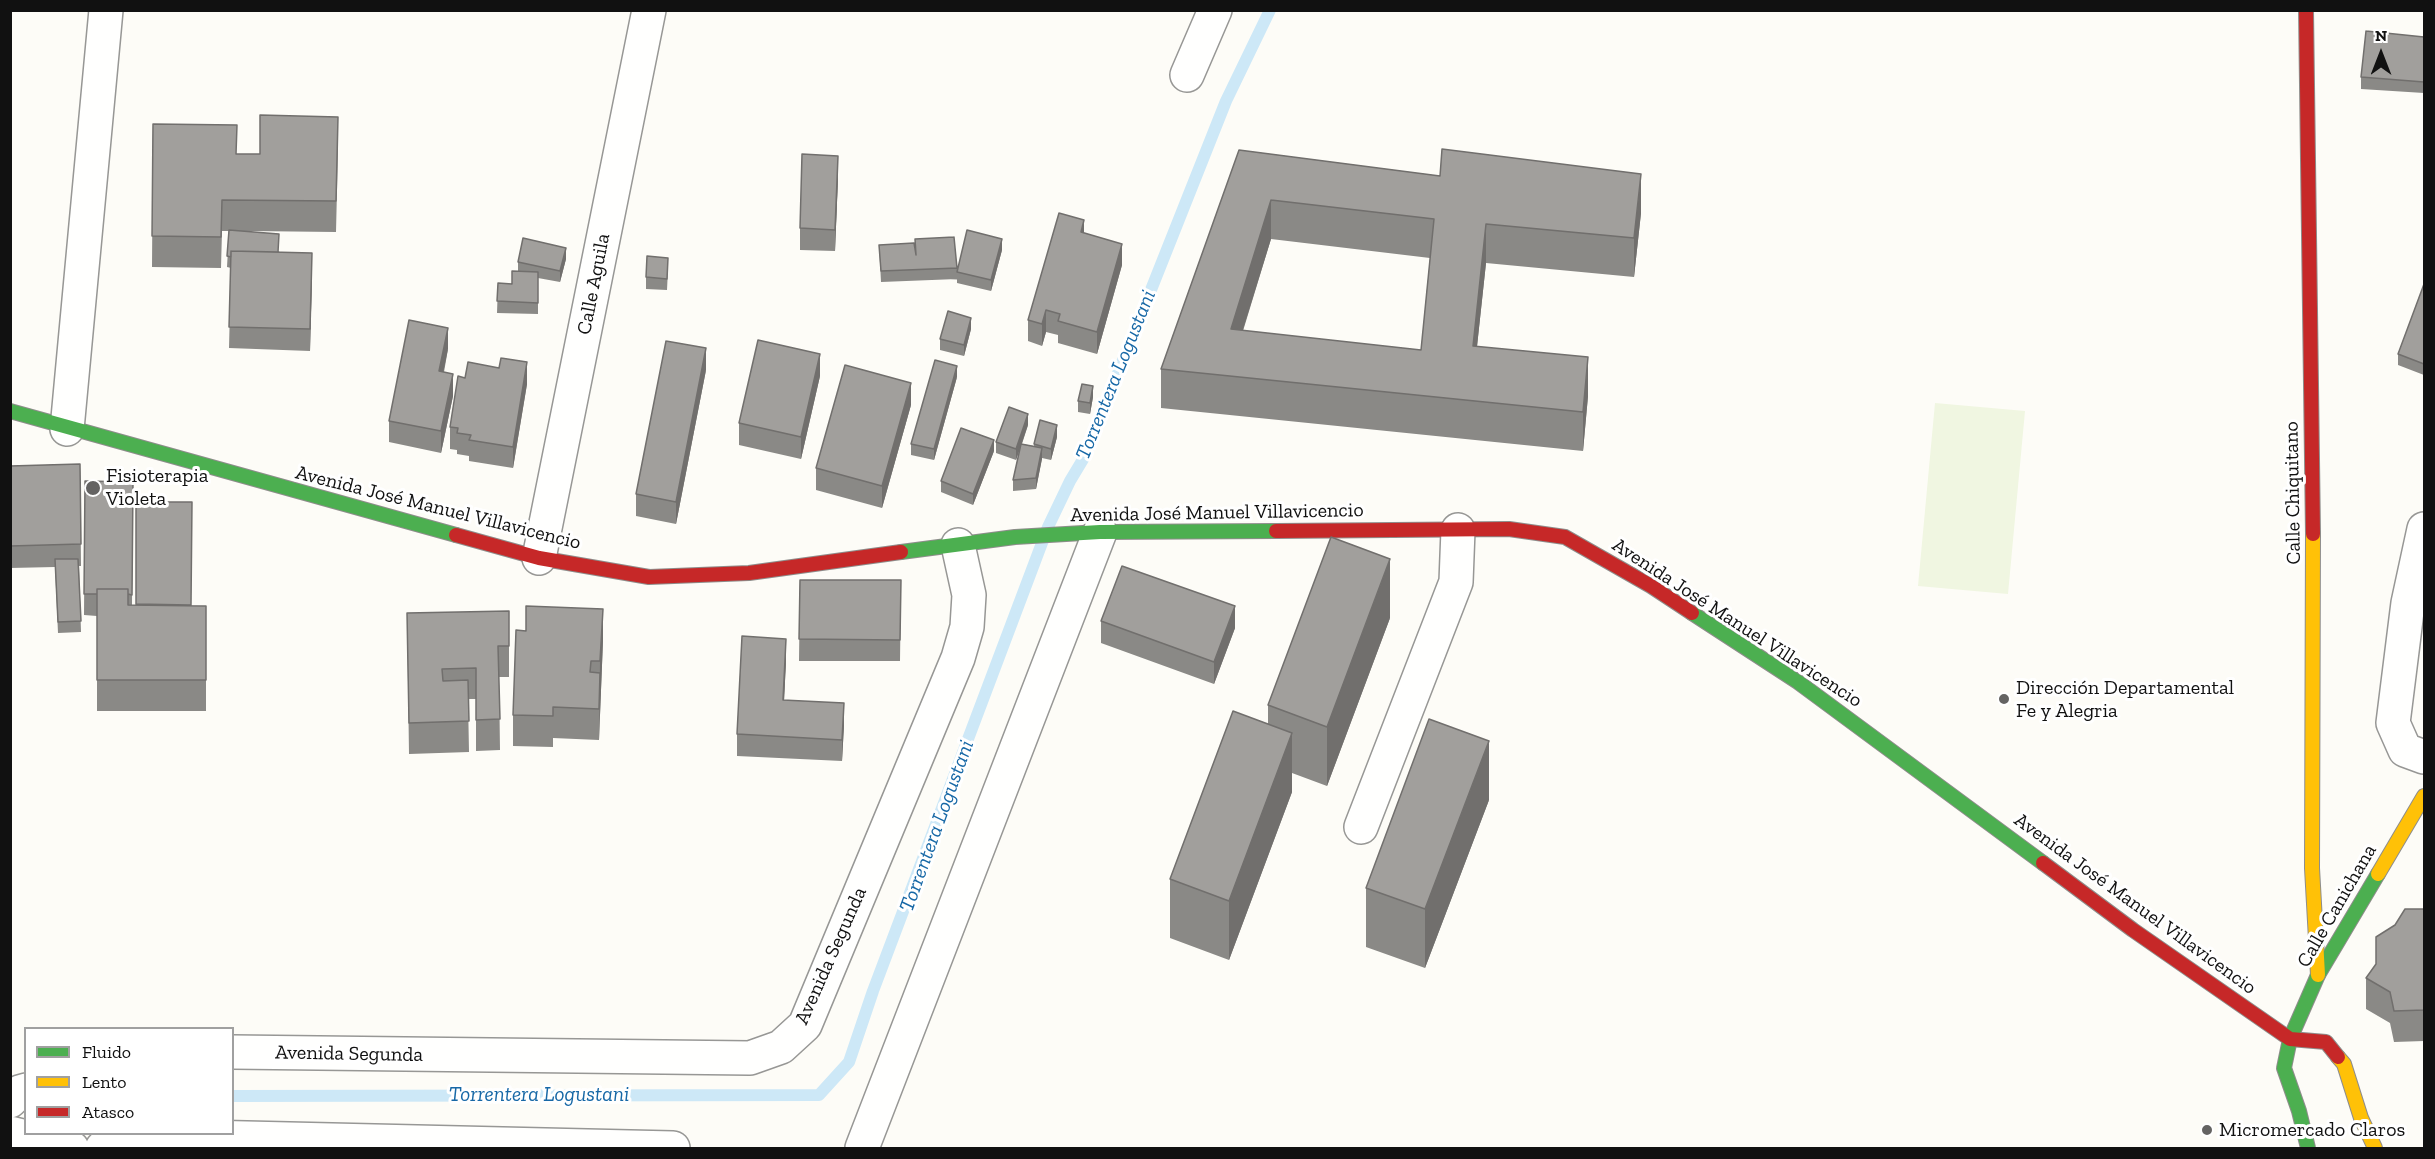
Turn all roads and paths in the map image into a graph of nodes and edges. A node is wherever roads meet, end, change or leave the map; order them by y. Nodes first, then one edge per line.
1 (106, 10) edge
2 (649, 10) edge
3 (1215, 10) edge
4 (2306, 10) edge
5 (1187, 75) dead end
6 (10, 411) edge
7 (67, 429) junction
8 (2424, 529) edge
9 (1458, 530) junction
10 (1100, 532) junction
11 (958, 545) junction
12 (539, 558) junction
13 (2424, 757) edge
14 (2424, 796) edge
15 (1361, 827) dead end
16 (2318, 975) junction
17 (2290, 1039) junction
18 (234, 1052) edge
19 (24, 1091) edge
20 (10, 1101) edge
21 (102, 1149) edge
22 (673, 1149) edge
23 (862, 1149) edge
24 (2308, 1149) edge
25 (2375, 1149) edge

1 - 7 street
2 - 12 street, Calle Aguila
3 - 5 street
4 - 16 main road, Calle Chiquitano
6 - 7 main road, Avenida José Manuel Villavicencio
7 - 12 main road, Avenida José Manuel Villavicencio
8 - 13 street
9 - 10 main road, Avenida José Manuel Villavicencio
9 - 15 street
9 - 17 main road, Avenida José Manuel Villavicencio
10 - 11 main road, Avenida José Manuel Villavicencio
10 - 23 street
11 - 12 main road, Avenida José Manuel Villavicencio
11 - 18 street, Avenida Segunda
14 - 16 main road, Calle Canichana
16 - 17 main road, Calle Canichana
17 - 24 main road
17 - 25 main road
19 - 20 street
21 - 22 street

